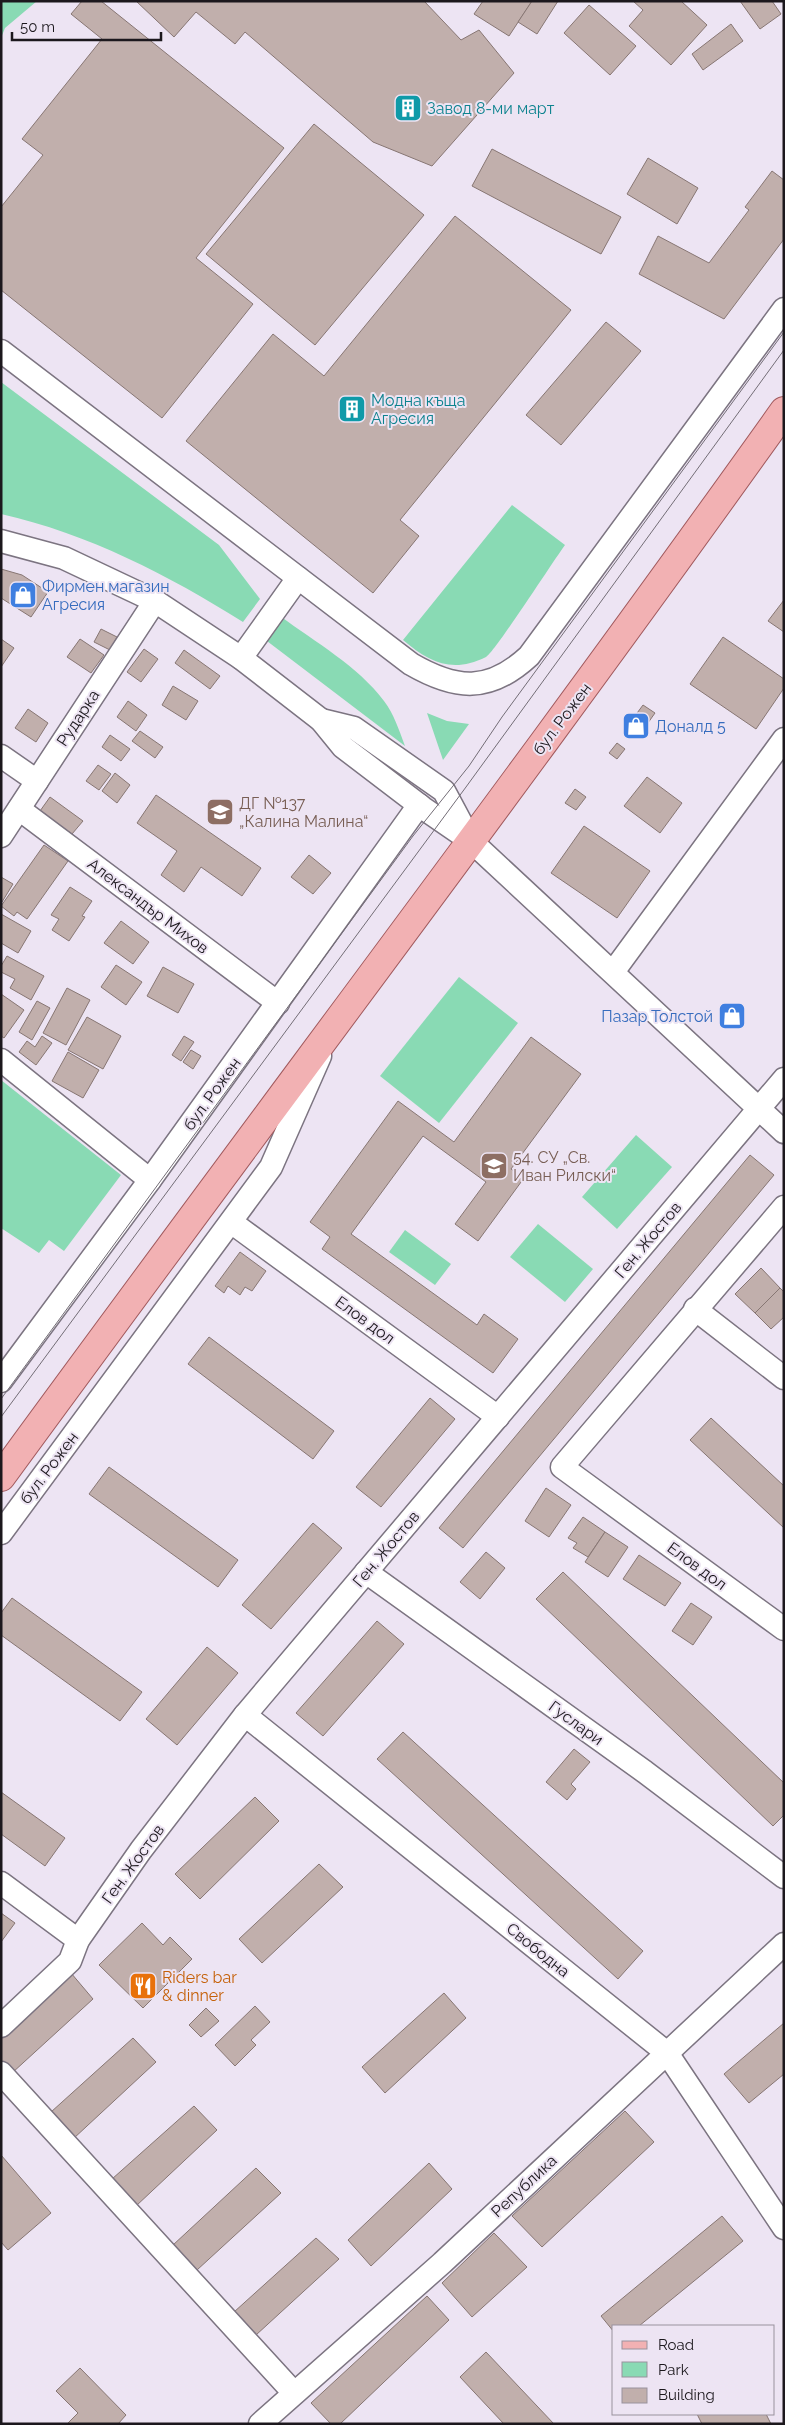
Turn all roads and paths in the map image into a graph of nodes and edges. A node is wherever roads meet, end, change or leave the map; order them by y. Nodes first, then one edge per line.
1 (784, 310) edge
2 (1, 351) edge
3 (784, 411) edge
4 (1, 541) edge
5 (298, 578) junction
6 (155, 600) junction
7 (241, 658) junction
8 (321, 720) junction
9 (784, 739) edge
10 (1, 756) edge
11 (36, 782) junction
12 (419, 805) junction
13 (19, 809) junction
14 (1, 836) edge
15 (471, 841) junction
16 (613, 972) junction
17 (278, 1002) junction
18 (335, 1024) junction
19 (1, 1060) edge
20 (784, 1079) edge
21 (760, 1108) junction
22 (784, 1132) edge
23 (150, 1180) junction
24 (784, 1207) edge
25 (231, 1222) junction
26 (695, 1309) junction
27 (784, 1378) edge
28 (1, 1381) edge
29 (498, 1417) junction
30 (1, 1477) edge
31 (1, 1533) edge
32 (366, 1572) junction
33 (784, 1629) edge
34 (245, 1715) junction
35 (784, 1877) edge
36 (1, 1883) edge
37 (78, 1940) junction
38 (784, 1944) edge
39 (1, 2026) edge
40 (667, 2053) junction
41 (1, 2073) edge
42 (784, 2228) edge
43 (294, 2393) junction
44 (260, 2424) edge

1 - 5 street
2 - 5 street
3 - 15 main road, бул. Рожен
4 - 6 street
5 - 7 street
6 - 7 street
6 - 11 street, Рударка
7 - 8 street
8 - 12 street
8 - 15 street
9 - 16 street
10 - 11 street
11 - 13 street, Рударка
12 - 15 street
12 - 17 street, бул. Рожен
13 - 14 street, Рударка
13 - 17 street, Александър Михов
15 - 16 street
15 - 18 main road, бул. Рожен
16 - 21 street
17 - 23 street, бул. Рожен
18 - 25 street, бул. Рожен
18 - 30 main road, бул. Рожен
19 - 23 street
20 - 21 street, Ген. Жостов
21 - 22 street
21 - 29 street, Ген. Жостов
23 - 28 street, бул. Рожен
24 - 26 street
25 - 29 street, Елов дол
25 - 31 street, бул. Рожен
26 - 27 street
26 - 33 street, Елов дол
29 - 32 street, Ген. Жостов
32 - 34 street, Ген. Жостов
32 - 35 street, Гуслари
34 - 37 street, Ген. Жостов
34 - 40 street, Свободна
36 - 37 street
37 - 39 street, Ген. Жостов
38 - 40 street, Република
40 - 42 street, Свободна
40 - 43 street, Република
41 - 43 street
43 - 44 street, Република

